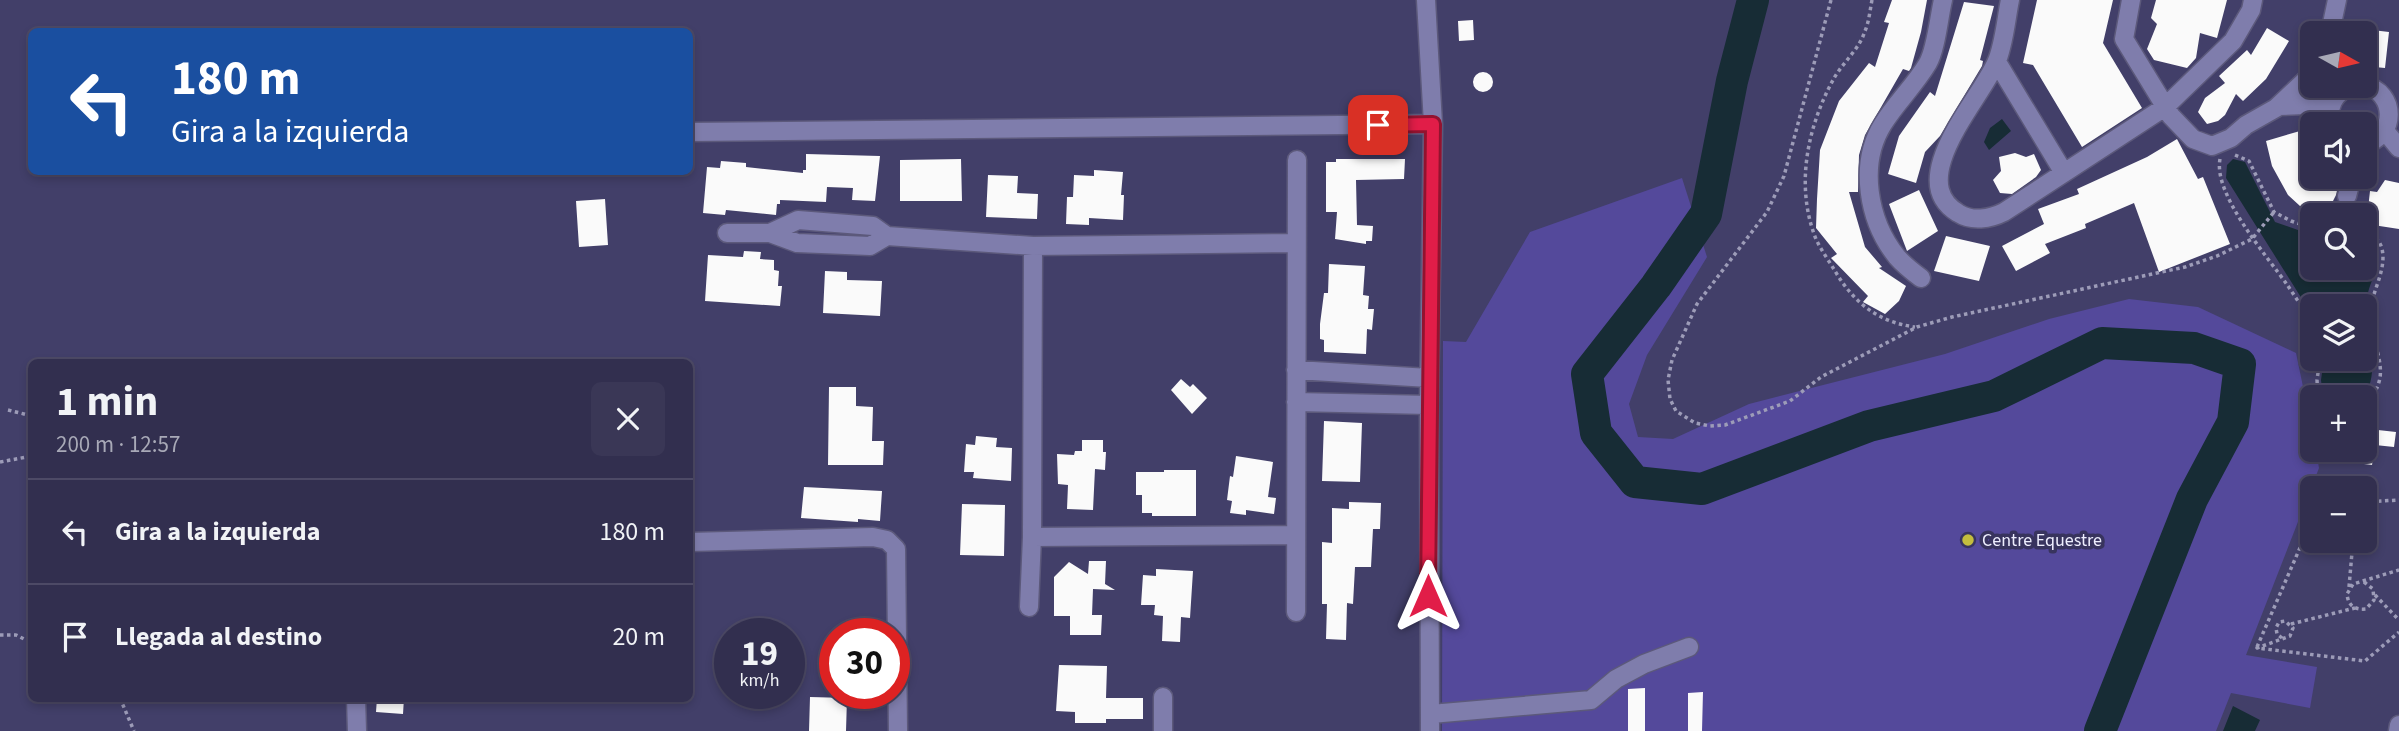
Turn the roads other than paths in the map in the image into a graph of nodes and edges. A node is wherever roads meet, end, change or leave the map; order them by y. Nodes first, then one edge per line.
1 (1426, 0) edge
2 (1942, 0) edge
3 (2010, 0) edge
4 (2131, 0) edge
5 (2253, 0) edge
6 (2337, 0) edge
7 (2333, 21) edge
8 (1997, 62) junction
9 (2300, 85) edge
10 (2377, 91) edge
11 (2278, 106) junction
12 (2165, 107) junction
13 (2322, 112) edge
14 (2391, 123) edge
15 (1433, 124) junction
16 (693, 132) edge
17 (2377, 139) edge
18 (2399, 148) edge
19 (1297, 160) dead end
20 (2064, 173) junction
21 (2349, 189) edge
22 (2347, 196) dead end
23 (727, 233) dead end
24 (1296, 243) junction
25 (1033, 246) junction
26 (1921, 278) dead end
27 (1296, 370) junction
28 (1429, 378) junction
29 (1296, 402) junction
30 (1429, 405) junction
31 (1296, 535) junction
32 (1032, 537) junction
33 (693, 542) edge
34 (1030, 607) dead end
35 (1296, 612) dead end
36 (1689, 647) dead end
37 (1163, 697) dead end
38 (356, 702) edge
39 (1430, 722) edge
40 (2399, 725) edge
41 (357, 731) edge
42 (898, 731) edge
43 (1163, 731) edge
44 (2398, 731) edge

1 - 15 street
2 - 26 street
3 - 8 street
4 - 12 street
5 - 12 street
6 - 7 street
8 - 20 street
8 - 20 street
9 - 11 street
10 - 14 street
11 - 12 street
11 - 13 street
12 - 20 street
14 - 17 street
14 - 18 street
15 - 16 street
15 - 28 street
19 - 24 street
21 - 22 street
23 - 25 street
24 - 25 street
24 - 27 street
25 - 32 street
27 - 28 street
27 - 29 street
28 - 30 street
29 - 30 street
29 - 31 street
30 - 39 street
31 - 32 street
31 - 35 street
32 - 34 street
33 - 42 street
36 - 39 street
37 - 43 street
38 - 41 street
40 - 44 street

